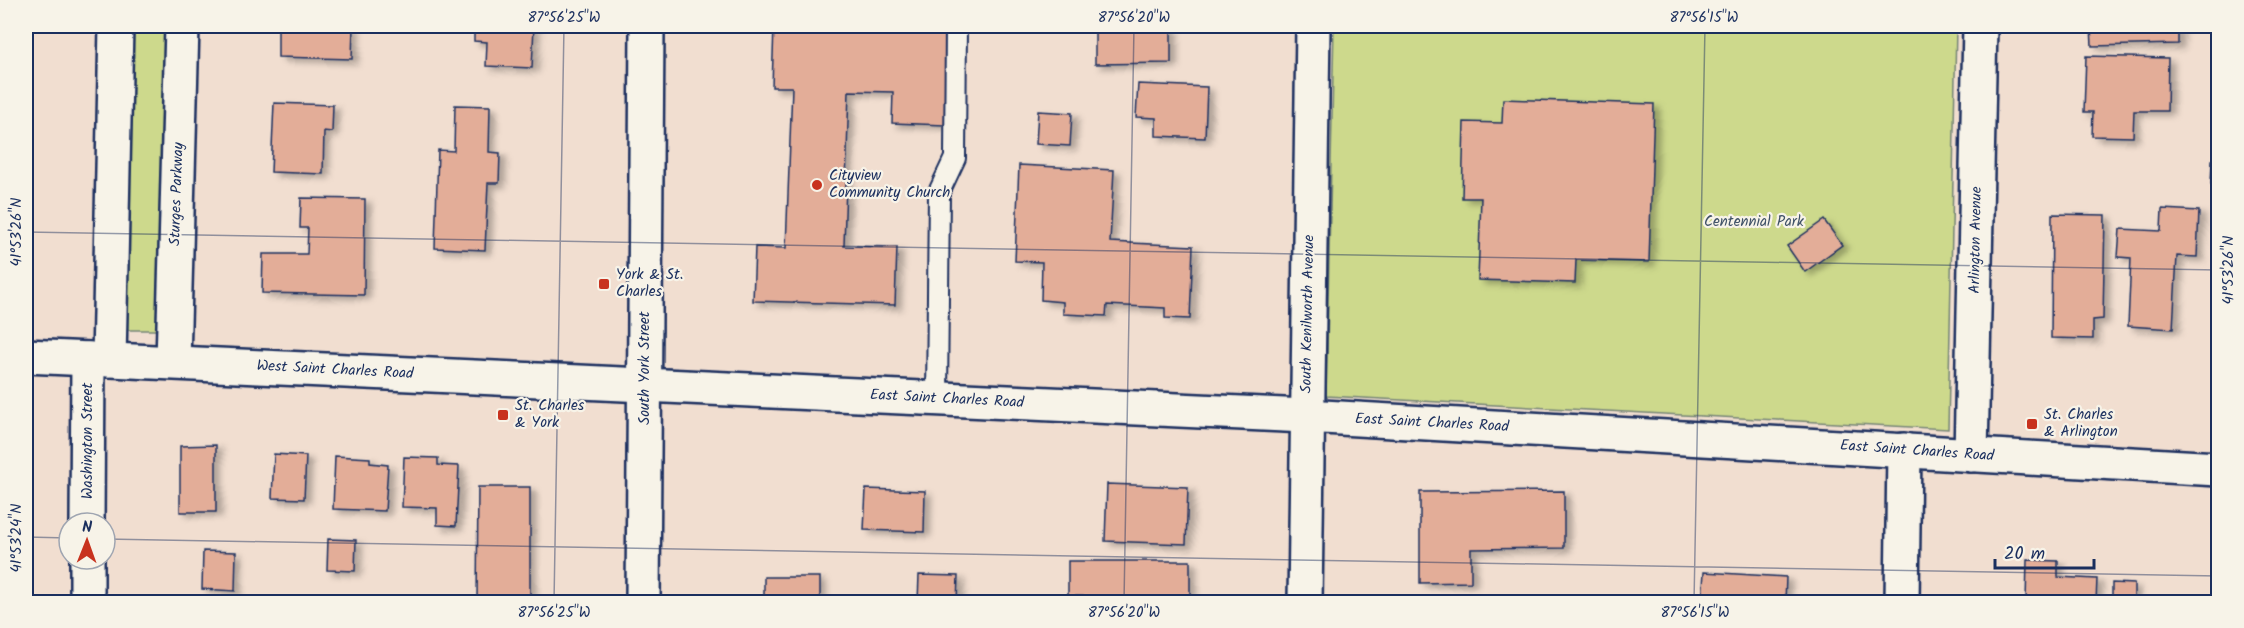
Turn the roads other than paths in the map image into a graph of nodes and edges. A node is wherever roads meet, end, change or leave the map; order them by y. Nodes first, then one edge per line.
1 (116, 26) edge
2 (182, 26) edge
3 (646, 26) edge
4 (956, 26) edge
5 (1312, 26) edge
6 (1980, 26) edge
7 (26, 356) edge
8 (99, 359) junction
9 (173, 363) junction
10 (645, 386) junction
11 (937, 399) junction
12 (1306, 416) junction
13 (1904, 450) junction
14 (1971, 455) junction
15 (2218, 469) edge
16 (88, 511) edge
17 (87, 571) edge
18 (87, 603) edge
19 (643, 603) edge
20 (1305, 603) edge
21 (1902, 603) edge

1 - 8 main road
2 - 9 main road, Sturges Parkway
3 - 10 main road, South York Street
4 - 11 lane
5 - 12 main road, South Kenilworth Avenue
6 - 14 main road, Arlington Avenue
7 - 8 main road, West Saint Charles Road
8 - 9 main road, West Saint Charles Road
8 - 16 main road, Washington Street
9 - 10 main road, West Saint Charles Road
10 - 11 main road, East Saint Charles Road
10 - 19 main road, South York Street
11 - 12 main road, East Saint Charles Road
12 - 13 main road, East Saint Charles Road
12 - 20 main road, South Kenilworth Avenue
13 - 14 main road, East Saint Charles Road
13 - 21 main road
14 - 15 main road, East Saint Charles Road
17 - 18 main road

